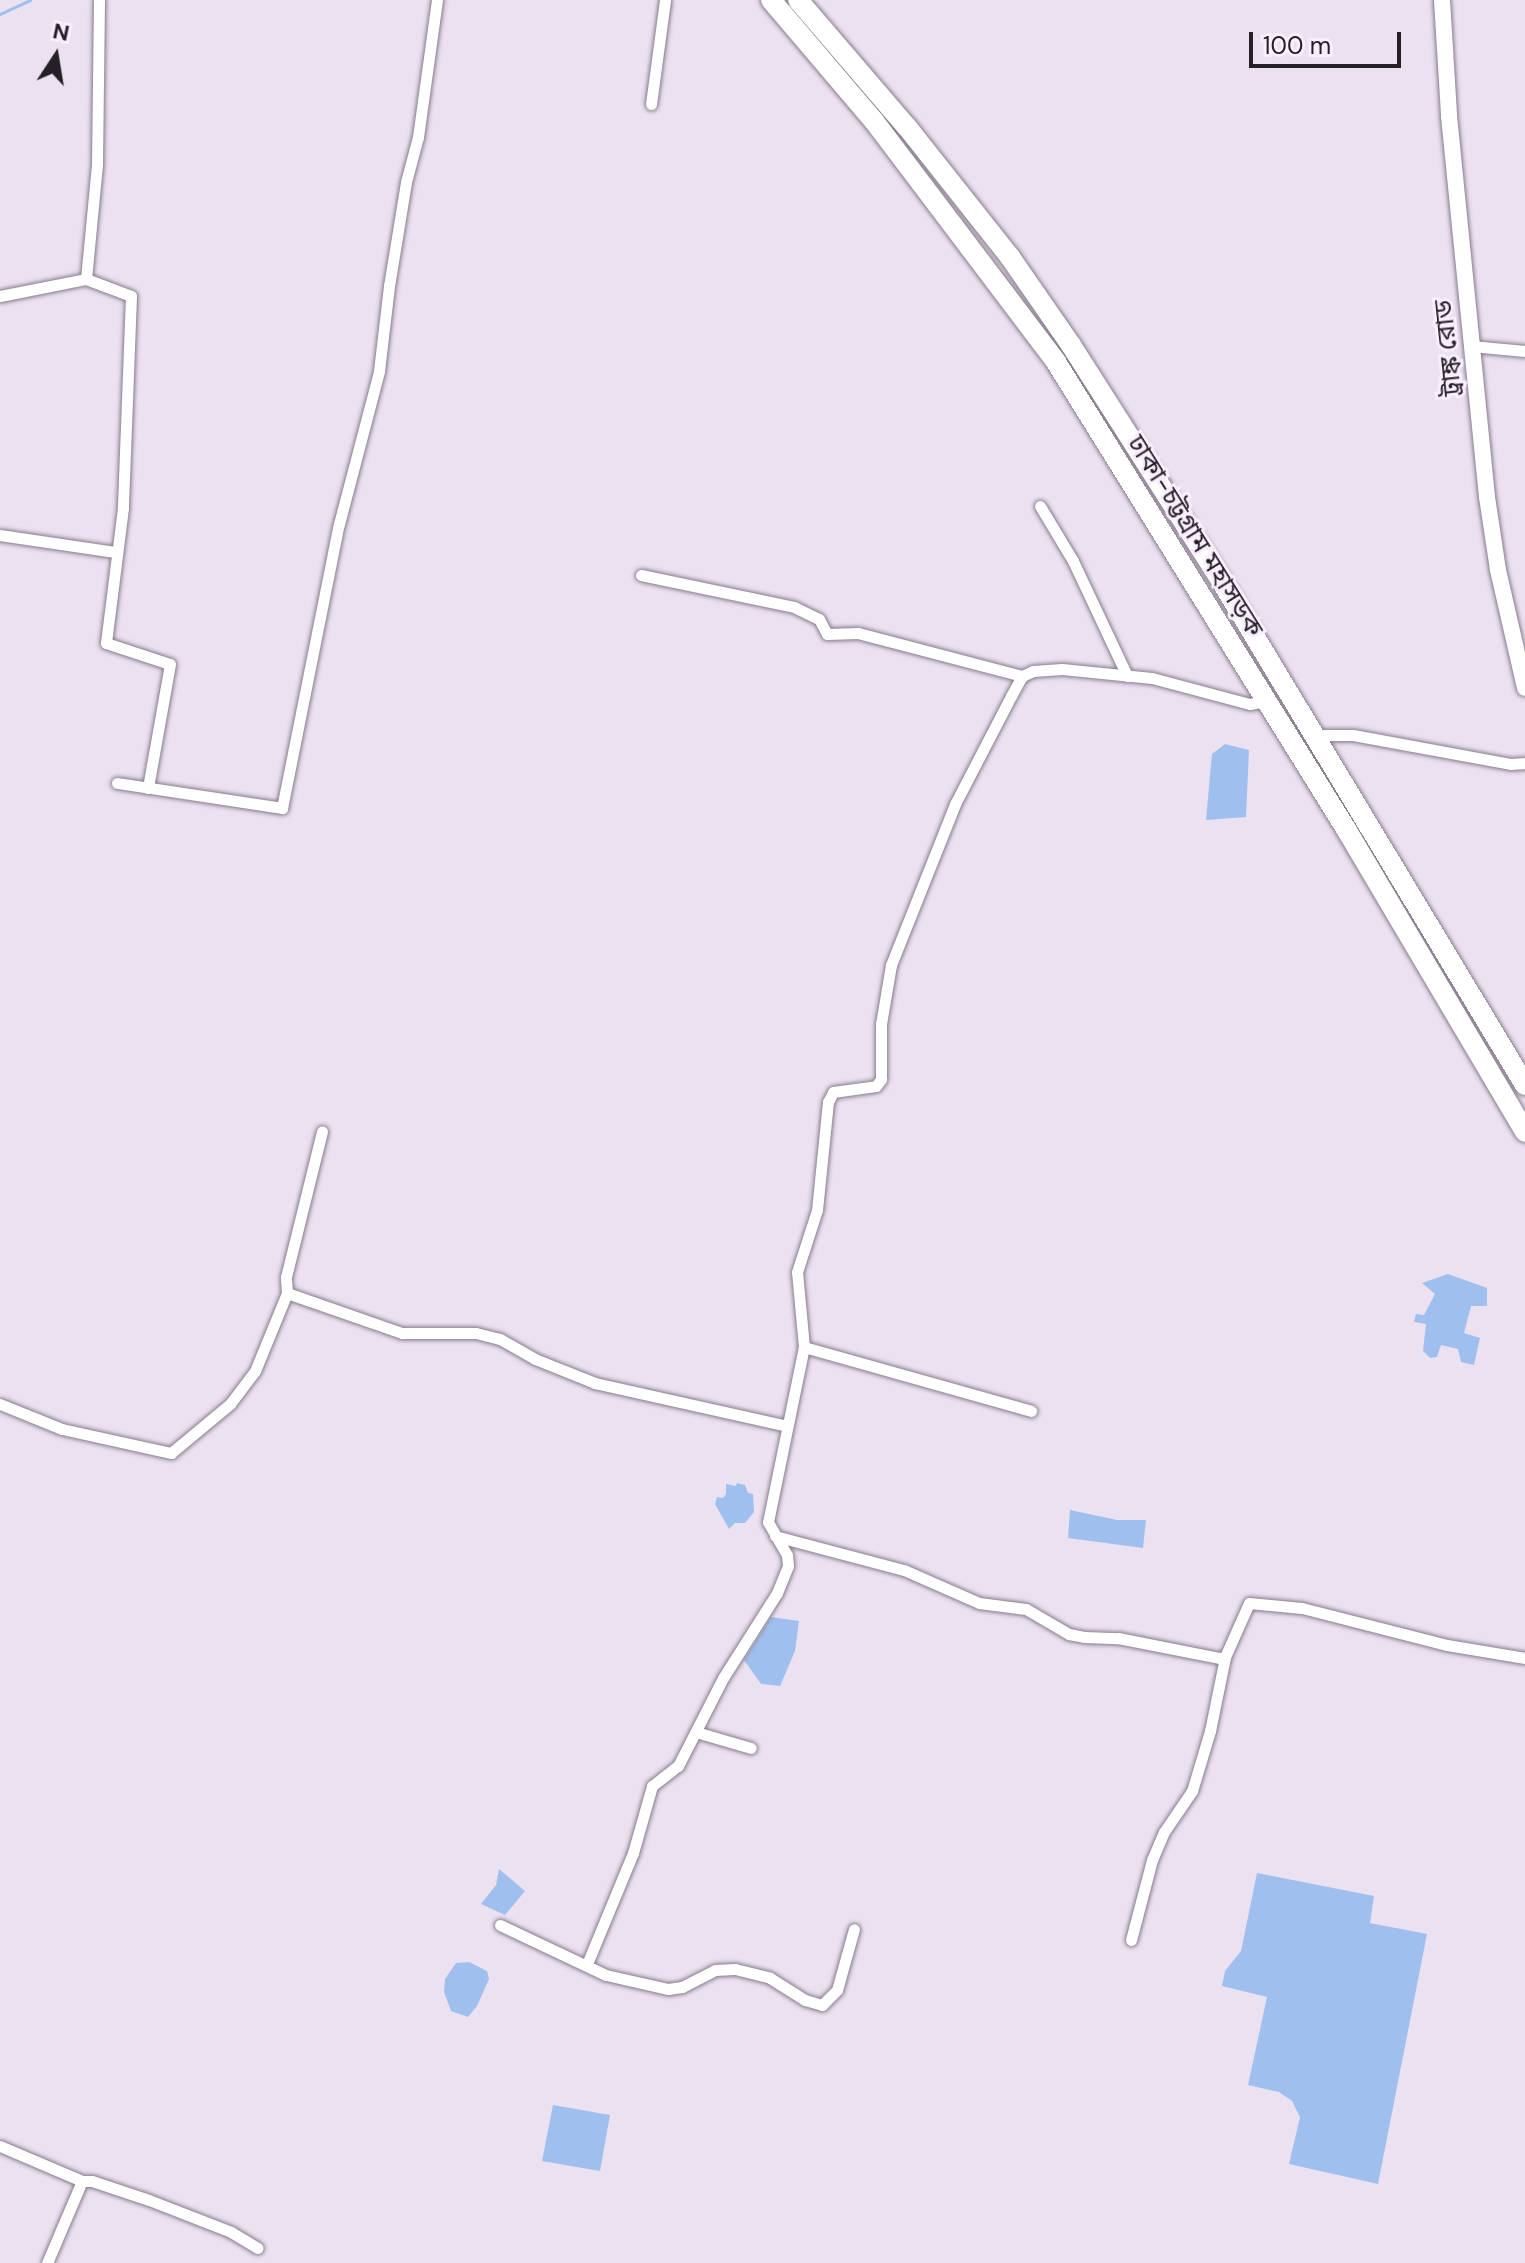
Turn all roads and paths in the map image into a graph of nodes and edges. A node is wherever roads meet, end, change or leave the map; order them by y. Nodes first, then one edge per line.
1 (99, 0) edge
2 (437, 0) edge
3 (665, 0) edge
4 (771, 0) edge
5 (798, 0) edge
6 (1442, 0) edge
7 (651, 104) dead end
8 (86, 279) junction
9 (0, 296) edge
10 (1471, 346) junction
11 (1525, 351) edge
12 (1040, 506) dead end
13 (0, 535) edge
14 (115, 552) junction
15 (641, 575) dead end
16 (1022, 676) junction
17 (1127, 676) junction
18 (1525, 688) edge
19 (1265, 701) junction
20 (1312, 735) junction
21 (1525, 763) edge
22 (117, 783) dead end
23 (148, 788) junction
24 (1525, 1085) edge
25 (322, 1131) dead end
26 (1525, 1132) edge
27 (287, 1293) junction
28 (804, 1347) junction
29 (0, 1404) edge
30 (1031, 1411) dead end
31 (787, 1426) junction
32 (775, 1536) junction
33 (1225, 1657) junction
34 (1525, 1658) edge
35 (696, 1732) junction
36 (751, 1748) dead end
37 (500, 1925) dead end
38 (854, 1929) dead end
39 (1131, 1940) dead end
40 (587, 1964) junction
41 (0, 2146) edge
42 (82, 2181) junction
43 (258, 2248) dead end
44 (47, 2263) edge

1 - 8 street
2 - 23 street
3 - 7 street
4 - 19 highway, ঢাকা-চট্টগ্রাম মহাসড়ক
5 - 20 highway, ঢাকা-চট্টগ্রাম মহাসড়ক
6 - 10 main road, ট্রাঙ্ক রোড
8 - 9 street
8 - 14 street
10 - 11 street
10 - 18 main road, ট্রাঙ্ক রোড
12 - 17 street
13 - 14 street
14 - 23 street
15 - 16 street
16 - 17 street
16 - 28 street
17 - 19 street
19 - 26 highway, ঢাকা-চট্টগ্রাম মহাসড়ক
20 - 21 street
20 - 24 highway, ঢাকা-চট্টগ্রাম মহাসড়ক
22 - 23 street
25 - 27 street
27 - 29 street
27 - 31 street
28 - 30 street
28 - 31 street
31 - 32 street
32 - 33 street
32 - 35 street
33 - 34 street
33 - 39 street
35 - 36 street
35 - 40 street
37 - 40 street
38 - 40 street
41 - 42 street
42 - 43 street
42 - 44 street

